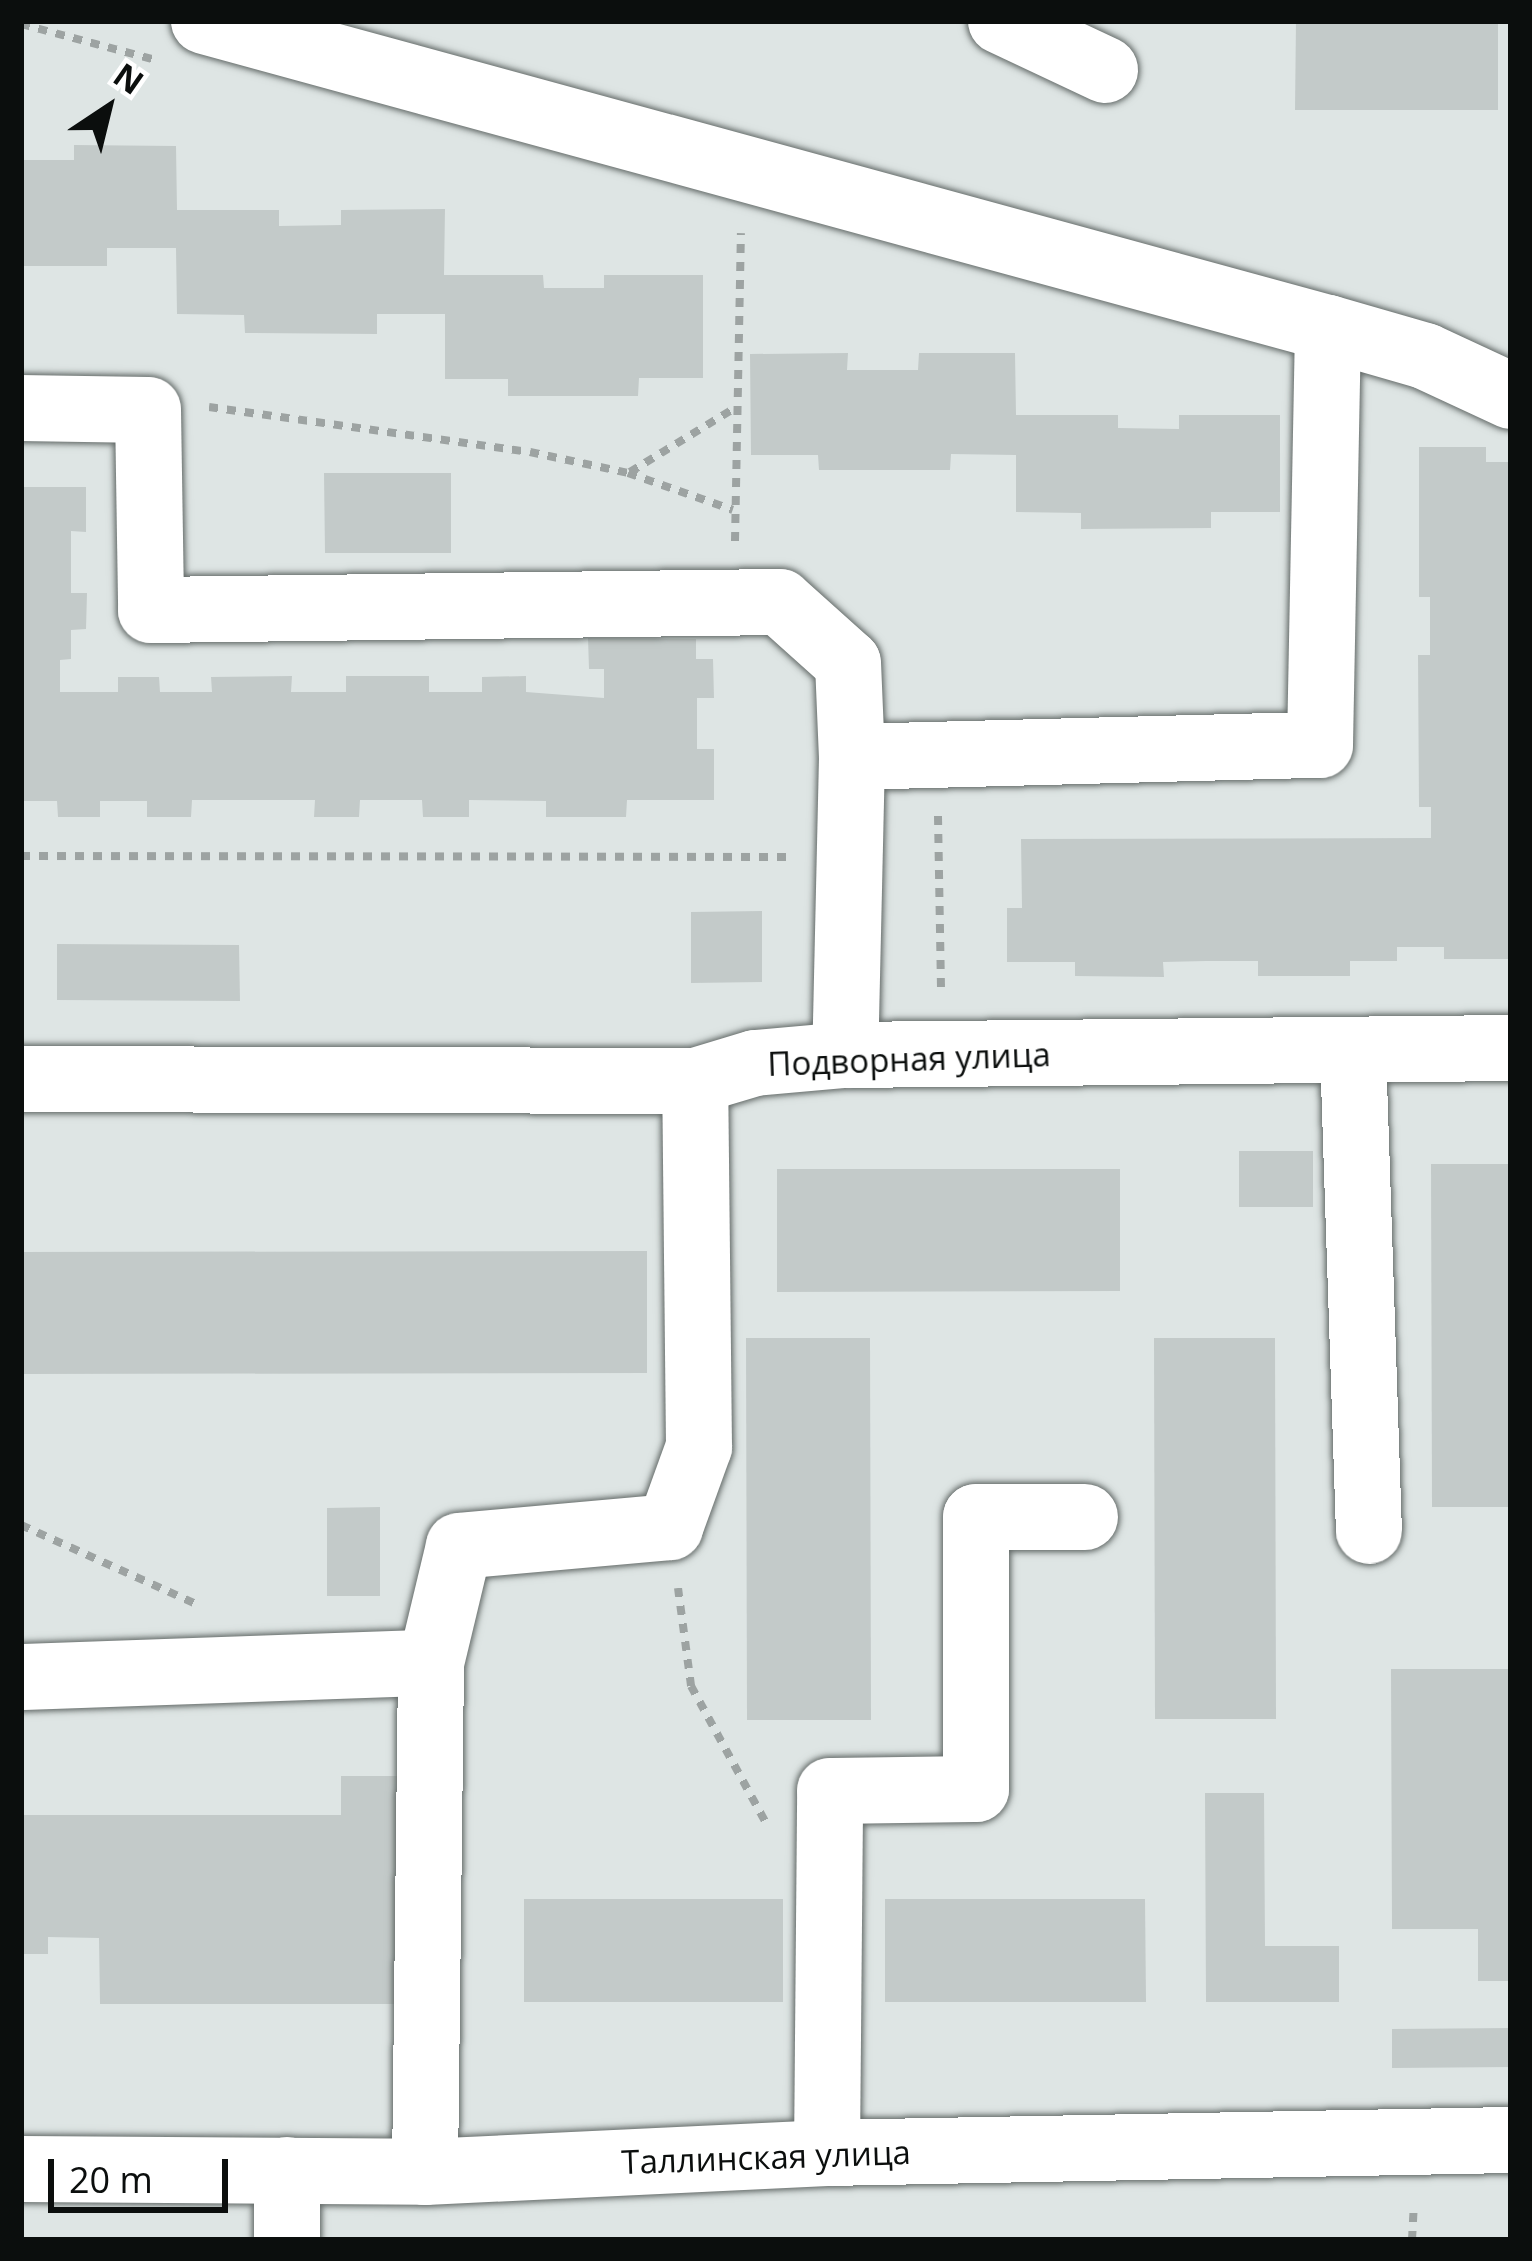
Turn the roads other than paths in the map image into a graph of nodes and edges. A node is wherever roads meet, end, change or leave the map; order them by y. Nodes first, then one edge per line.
1 (203, 21) edge
2 (1001, 21) edge
3 (1105, 70) dead end
4 (1328, 328) junction
5 (1511, 396) edge
6 (21, 409) edge
7 (853, 758) junction
8 (1511, 1048) edge
9 (1353, 1051) junction
10 (844, 1054) junction
11 (21, 1079) edge
12 (695, 1081) junction
13 (1085, 1517) dead end
14 (1369, 1532) dead end
15 (431, 1664) junction
16 (21, 1677) edge
17 (1511, 2140) edge
18 (827, 2153) junction
19 (21, 2169) edge
20 (286, 2170) junction
21 (424, 2172) junction
22 (287, 2240) edge

1 - 4 street
2 - 3 street
4 - 5 street
4 - 7 street
6 - 7 street
7 - 10 street
8 - 9 street, Подворная улица
9 - 10 street, Подворная улица
9 - 14 street
10 - 12 street, Подворная улица
11 - 12 street, Подворная улица
12 - 15 street
13 - 18 street
15 - 16 street
15 - 21 street
17 - 18 street, Таллинская улица
18 - 21 street, Таллинская улица
19 - 20 street, Таллинская улица
20 - 21 street, Таллинская улица
20 - 22 street

